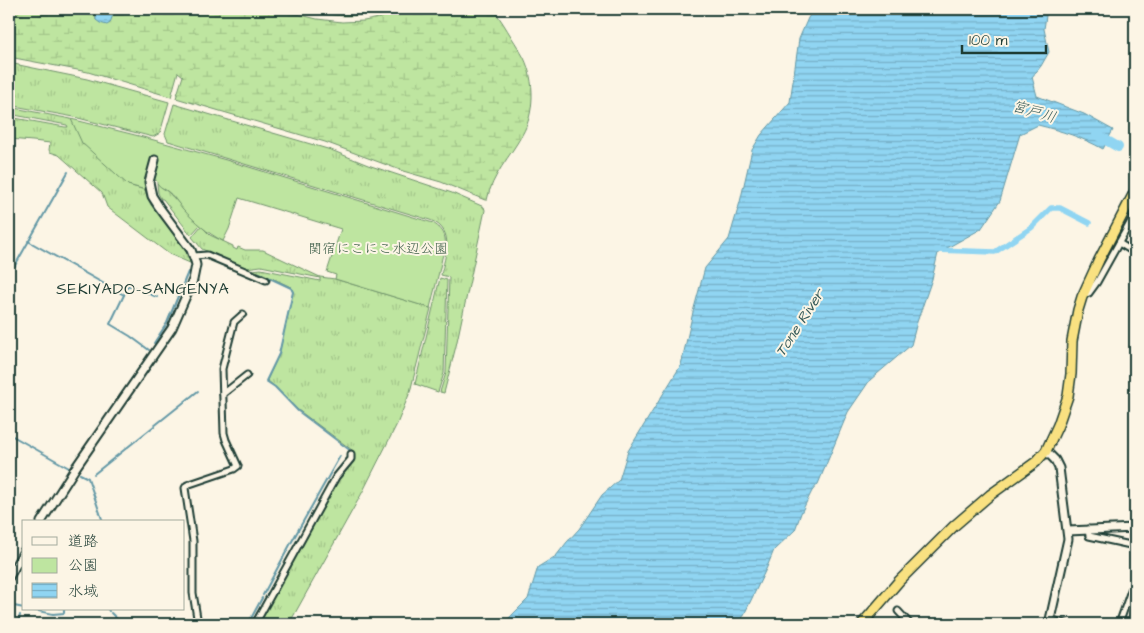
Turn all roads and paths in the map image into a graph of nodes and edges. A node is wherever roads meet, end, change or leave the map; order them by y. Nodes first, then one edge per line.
1 (155, 160) dead end
2 (1135, 191) edge
3 (1135, 214) edge
4 (1119, 243) junction
5 (1135, 254) edge
6 (194, 256) junction
7 (266, 280) dead end
8 (1082, 297) junction
9 (243, 314) dead end
10 (246, 375) dead end
11 (223, 394) junction
12 (1046, 451) junction
13 (351, 454) dead end
14 (42, 520) edge
15 (1135, 528) edge
16 (1088, 529) junction
17 (1068, 531) junction
18 (1135, 546) edge
19 (22, 554) edge
20 (9, 577) edge
21 (1135, 579) edge
22 (898, 611) dead end
23 (1050, 621) edge
24 (198, 624) edge
25 (255, 624) edge
26 (862, 624) edge
27 (910, 624) edge
28 (1066, 624) edge
29 (1119, 624) edge

1 - 6 street
2 - 8 highway
3 - 4 street
4 - 5 street
4 - 8 street
6 - 7 street
6 - 14 street
8 - 12 highway
9 - 11 street
10 - 11 street
11 - 24 street
12 - 17 street
12 - 26 highway
13 - 25 street
15 - 16 street
16 - 17 street
16 - 18 street
17 - 23 street
19 - 20 street
21 - 29 street
22 - 27 street
23 - 28 street

